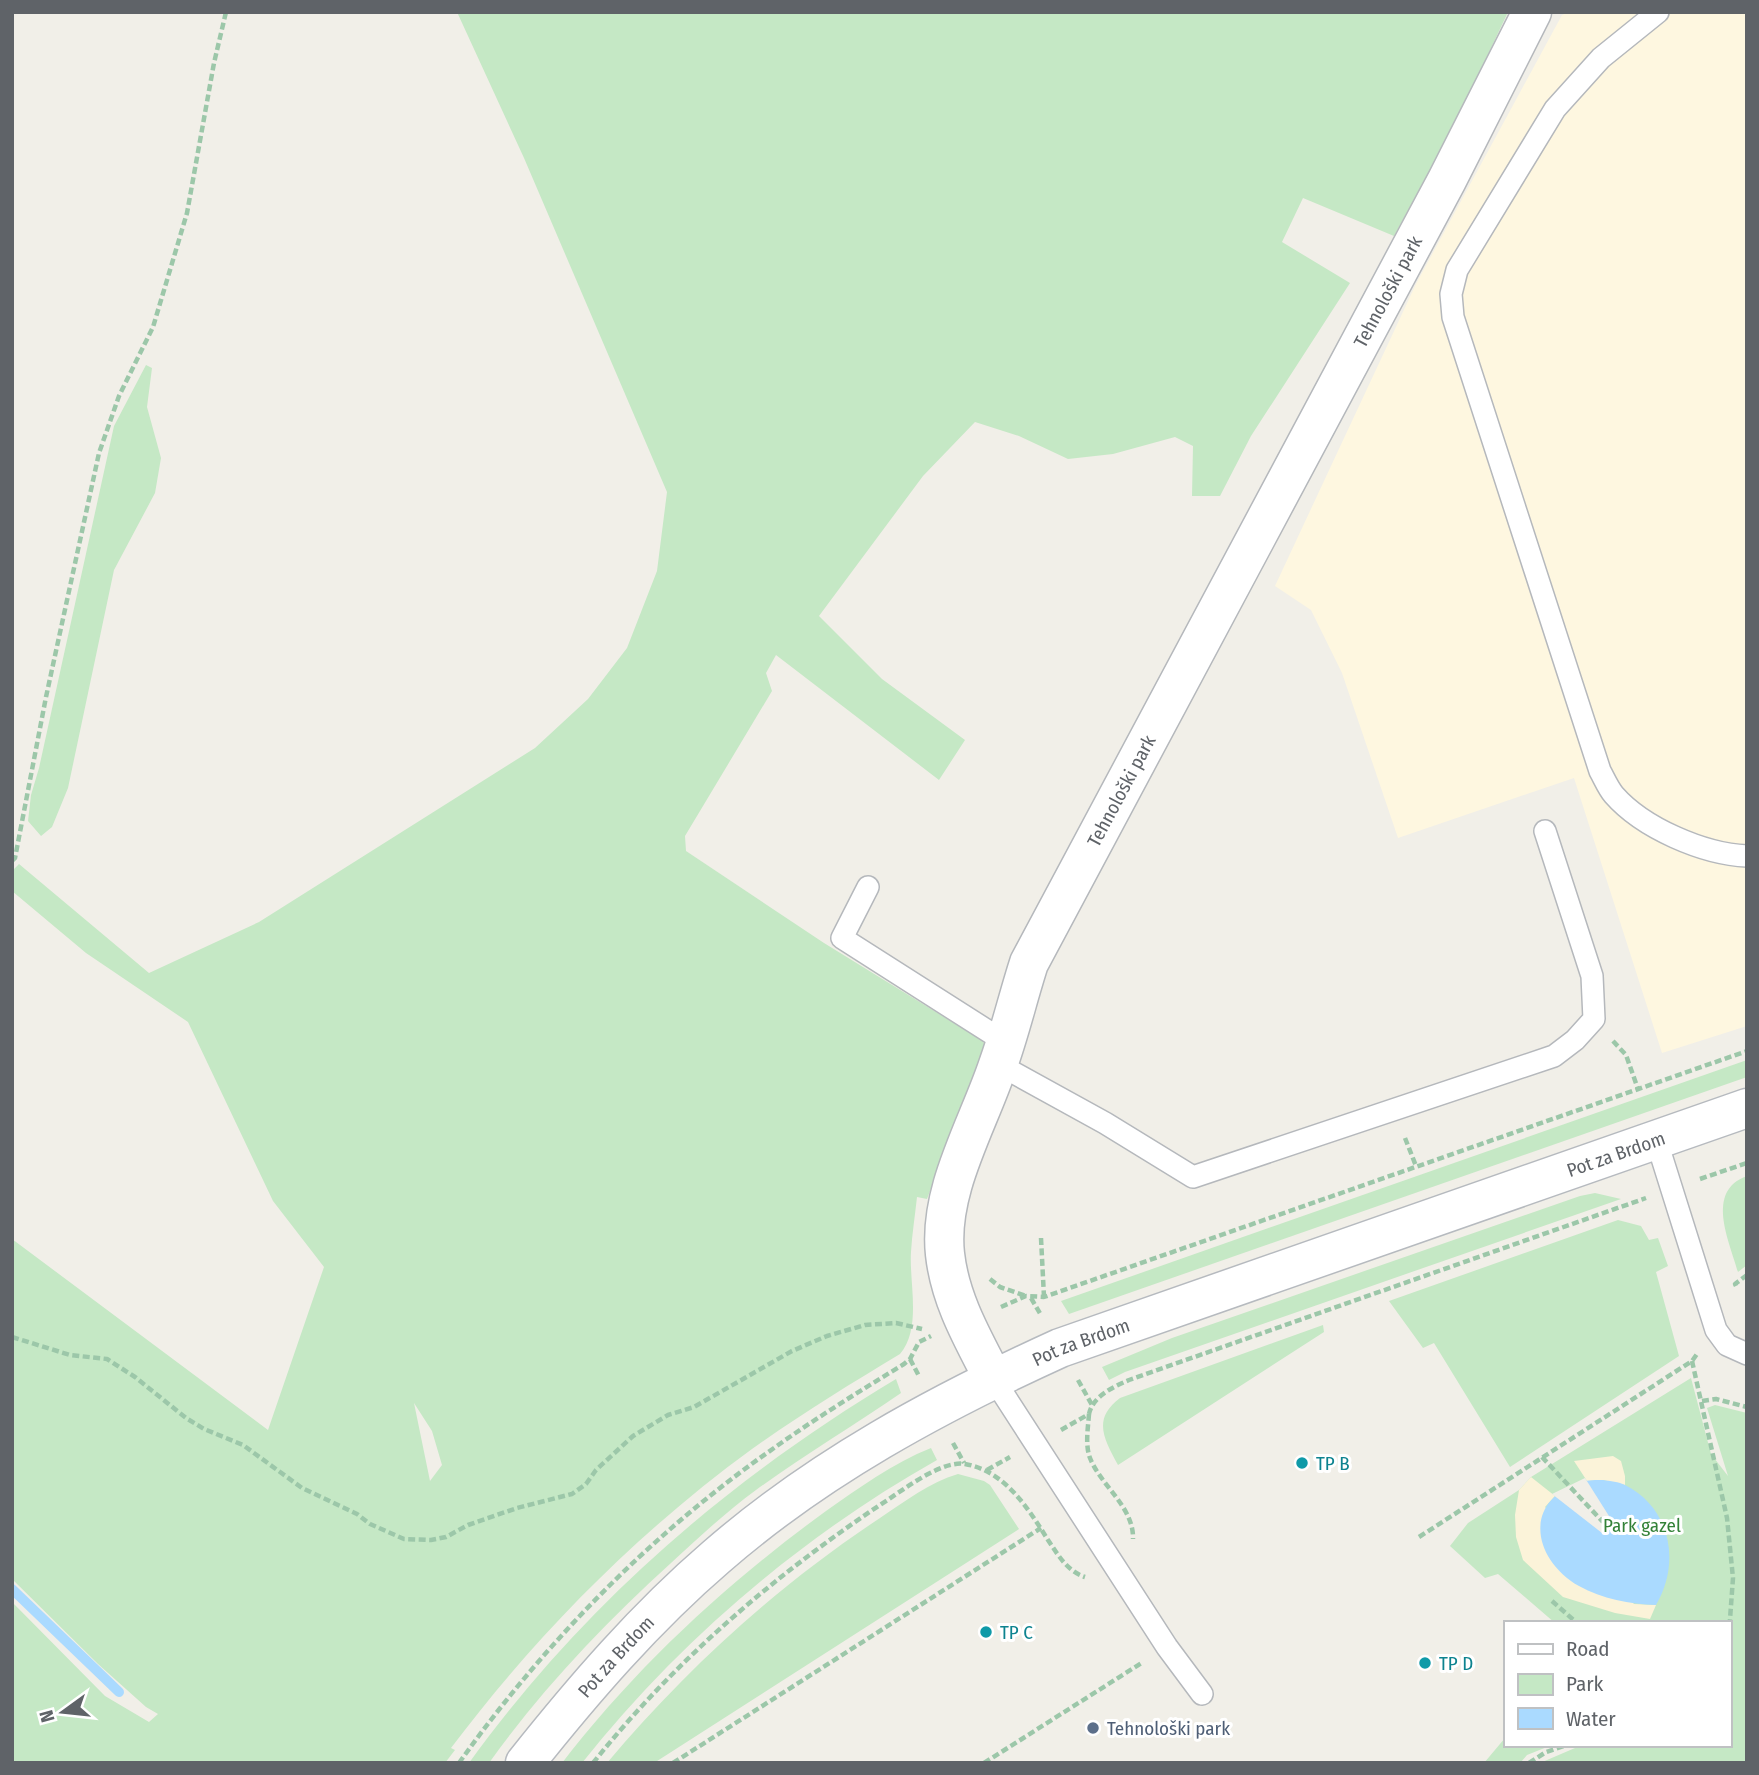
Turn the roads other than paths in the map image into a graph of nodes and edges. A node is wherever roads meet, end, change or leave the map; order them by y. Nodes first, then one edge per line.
1 (1532, 12) edge
2 (1658, 12) edge
3 (1545, 831) dead end
4 (1747, 856) edge
5 (868, 887) dead end
6 (1002, 1053) junction
7 (1747, 1108) edge
8 (1656, 1139) junction
9 (1747, 1354) edge
10 (993, 1378) junction
11 (1202, 1694) dead end
12 (525, 1763) edge

1 - 6 street, Tehnološki park
2 - 4 lane
3 - 6 lane
5 - 6 lane
6 - 10 street, Tehnološki park
7 - 8 street, Pot za Brdom
8 - 9 lane
8 - 10 street, Pot za Brdom
10 - 11 lane, Tehnološki park
10 - 12 street, Pot za Brdom

